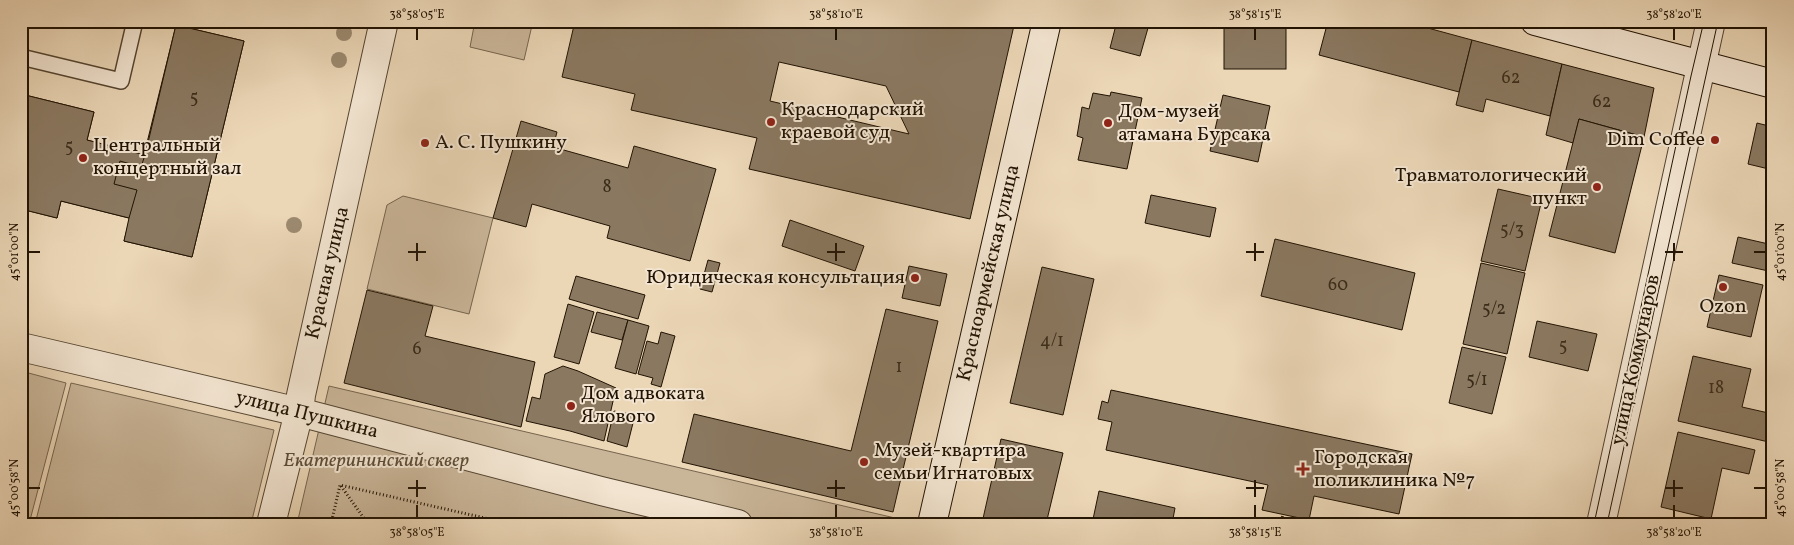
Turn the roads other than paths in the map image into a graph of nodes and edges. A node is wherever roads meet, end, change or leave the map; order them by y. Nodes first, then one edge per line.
1 (135, 21) edge
2 (384, 21) edge
3 (1047, 21) edge
4 (1535, 21) edge
5 (1711, 21) edge
6 (21, 57) edge
7 (1701, 65) junction
8 (1773, 84) edge
9 (21, 347) edge
10 (299, 412) junction
11 (271, 524) edge
12 (738, 524) edge
13 (932, 524) edge
14 (1601, 524) edge

1 - 6 lane
2 - 10 street, Красная улица
3 - 13 street, Красноармейская улица
4 - 7 street
5 - 7 street, улица Коммунаров
7 - 8 street
7 - 14 street, улица Коммунаров
9 - 10 street, улица Пушкина
10 - 11 street, Красная улица
10 - 12 street, улица Пушкина

